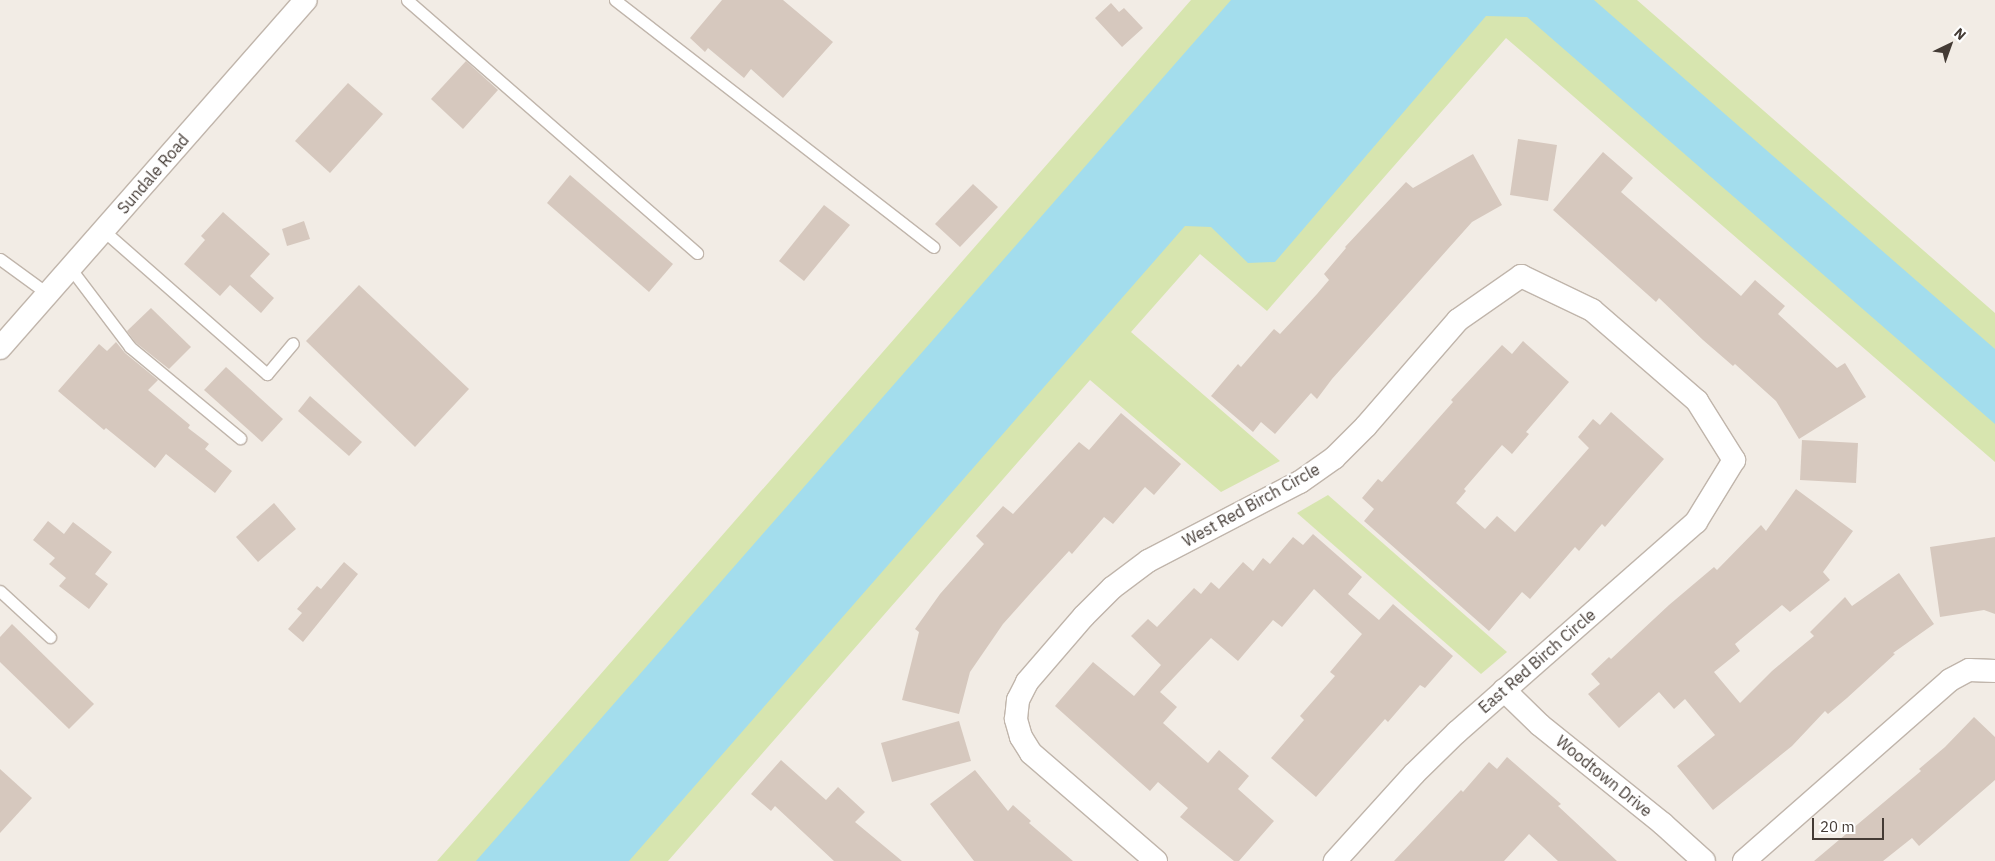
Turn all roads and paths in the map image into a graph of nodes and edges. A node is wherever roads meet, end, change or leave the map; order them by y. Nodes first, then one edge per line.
1 (306, 0) edge
2 (407, 0) edge
3 (615, 0) edge
4 (104, 231) junction
5 (933, 247) dead end
6 (697, 253) dead end
7 (0, 259) edge
8 (71, 268) junction
9 (1521, 276) joint
10 (48, 294) junction
11 (294, 342) dead end
12 (0, 348) edge
13 (240, 438) dead end
14 (0, 591) edge
15 (50, 637) dead end
16 (1989, 670) edge
17 (1504, 690) junction
18 (1156, 861) edge
19 (1335, 861) edge
20 (1704, 861) edge
21 (1744, 861) edge

1 - 4 street, Sundale Road
2 - 6 lane
3 - 5 lane
4 - 8 street, Sundale Road
4 - 11 lane
7 - 10 lane
8 - 10 street, Sundale Road
8 - 13 lane
9 - 17 street, East Red Birch Circle
9 - 18 street, West Red Birch Circle
10 - 12 street, Sundale Road
14 - 15 lane
16 - 21 street
17 - 19 street, East Red Birch Circle
17 - 20 street, Woodtown Drive

